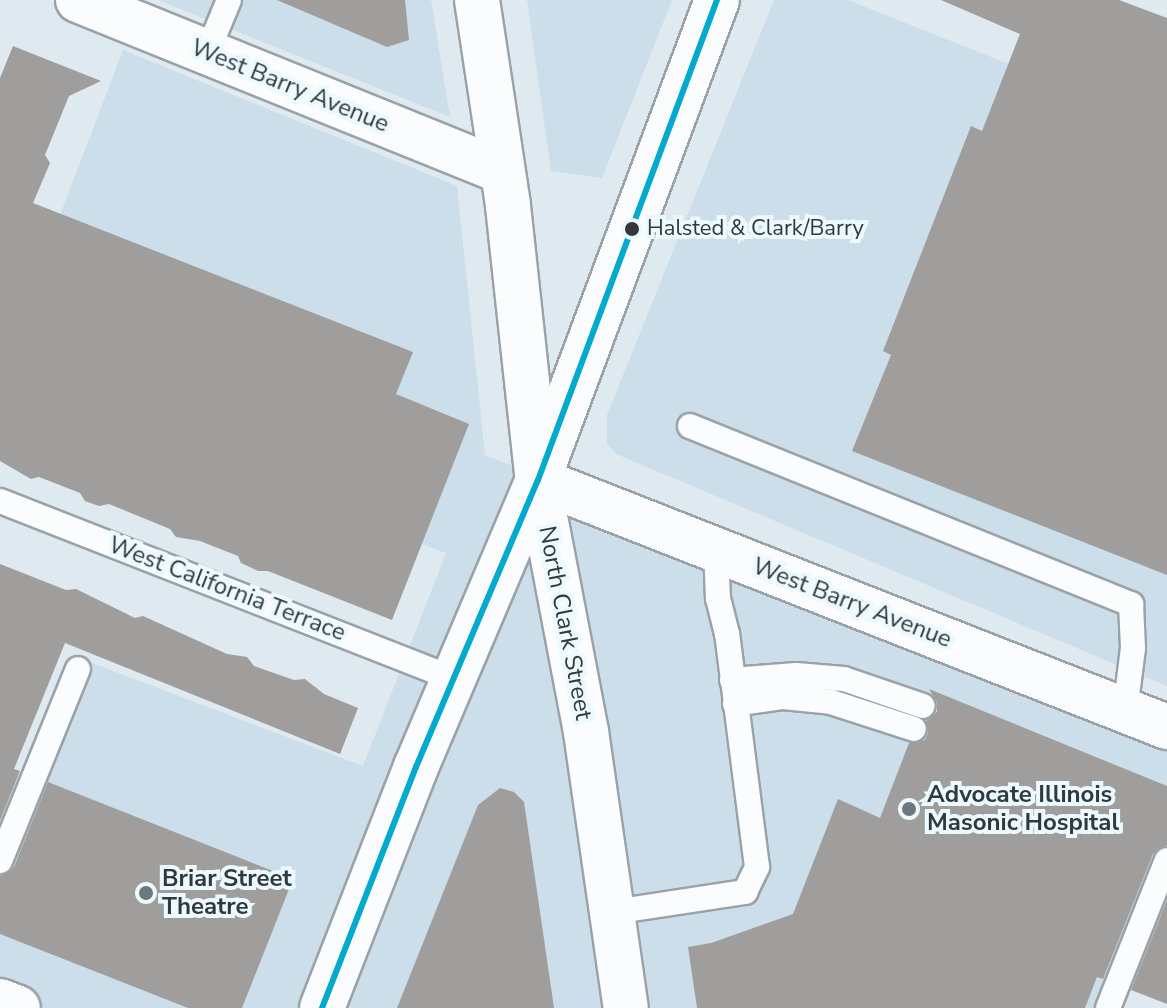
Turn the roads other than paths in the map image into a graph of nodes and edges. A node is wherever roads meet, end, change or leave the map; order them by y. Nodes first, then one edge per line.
1 (78, 0) edge
2 (229, 0) edge
3 (477, 0) edge
4 (717, 0) edge
5 (136, 11) edge
6 (207, 53) junction
7 (501, 171) junction
8 (690, 426) dead end
9 (538, 480) junction
10 (0, 501) edge
11 (716, 549) junction
12 (78, 669) dead end
13 (454, 679) junction
14 (734, 692) junction
15 (923, 706) dead end
16 (1154, 716) edge
17 (914, 729) dead end
18 (1167, 860) edge
19 (0, 861) edge
20 (613, 912) junction
21 (0, 1001) edge
22 (18, 1008) edge
23 (322, 1008) edge
24 (626, 1008) edge
25 (1108, 1008) edge

1 - 5 main road, West Barry Avenue
2 - 6 lane
3 - 7 main road, North Clark Street
4 - 9 main road
5 - 6 main road, West Barry Avenue
6 - 7 main road, West Barry Avenue
7 - 9 main road, North Clark Street
8 - 16 lane
9 - 11 main road, West Barry Avenue
9 - 13 main road
9 - 20 main road, North Clark Street
10 - 13 lane, West California Terrace
11 - 14 lane
11 - 16 main road, West Barry Avenue
12 - 19 lane
13 - 23 main road
14 - 15 lane
14 - 17 lane
14 - 20 lane
18 - 25 lane
20 - 24 main road, North Clark Street
21 - 22 main road

